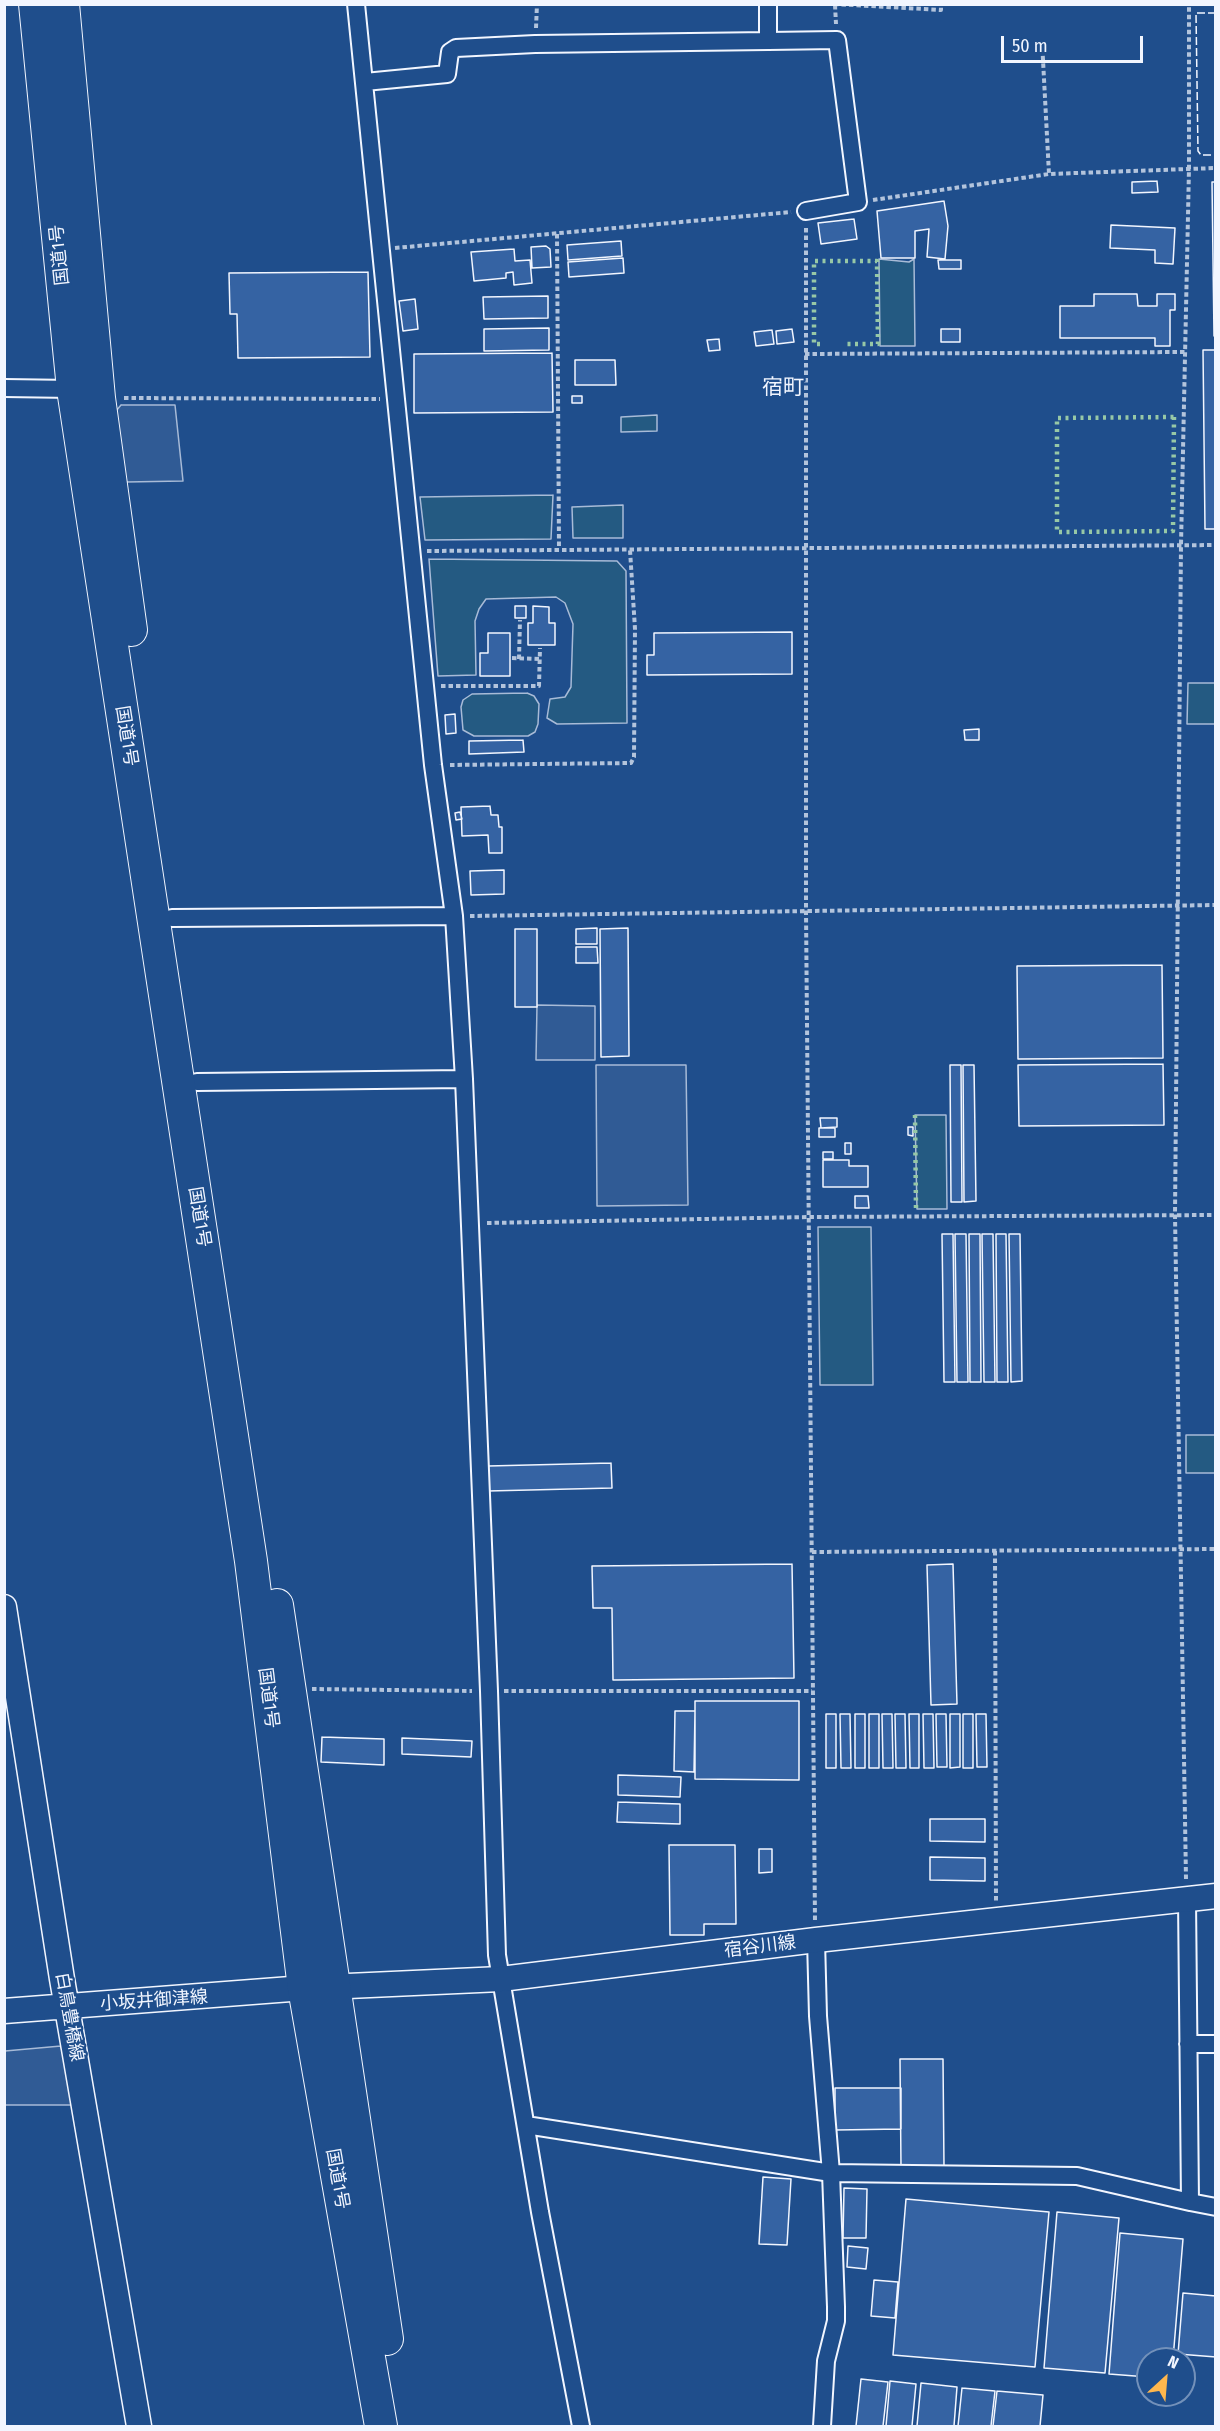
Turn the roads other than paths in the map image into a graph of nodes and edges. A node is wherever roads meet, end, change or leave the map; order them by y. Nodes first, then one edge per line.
1 (35, 4) edge
2 (63, 4) edge
3 (356, 4) edge
4 (768, 4) edge
5 (768, 41) junction
6 (365, 82) junction
7 (806, 211) road end
8 (4, 388) edge
9 (86, 394) junction
10 (454, 916) junction
11 (172, 918) junction
12 (464, 1079) junction
13 (197, 1082) junction
14 (4, 1607) edge
15 (1215, 1896) edge
16 (1187, 1899) junction
17 (816, 1940) junction
18 (501, 1979) junction
19 (336, 1988) junction
20 (304, 1989) junction
21 (69, 2006) junction
22 (4, 2011) edge
23 (1188, 2044) junction
24 (1215, 2044) edge
25 (526, 2125) junction
26 (831, 2173) junction
27 (1190, 2202) junction
28 (1215, 2207) edge
29 (139, 2427) edge
30 (381, 2427) edge
31 (399, 2427) edge
32 (581, 2427) edge
33 (822, 2427) edge

1 - 9 highway, 国道1号
2 - 9 highway, 国道1号
3 - 6 street
4 - 5 street
5 - 6 street
5 - 7 street
6 - 10 street
8 - 9 street
9 - 11 highway, 国道1号
9 - 20 highway, 国道1号
10 - 11 street
10 - 12 street
11 - 13 highway, 国道1号
12 - 13 street
12 - 18 street
13 - 19 highway, 国道1号
14 - 21 main road, 白鳥豊橋線
15 - 16 main road, 宿谷川線
16 - 17 main road, 宿谷川線
16 - 23 street
17 - 18 main road, 宿谷川線
17 - 26 street
18 - 19 main road, 宿谷川線
18 - 25 street
19 - 20 main road, 宿谷川線
19 - 31 highway, 国道1号
20 - 21 main road, 小坂井御津線
20 - 30 highway, 国道1号
21 - 22 main road, 小坂井御津線
21 - 29 main road, 白鳥豊橋線
23 - 24 street
23 - 27 street
25 - 26 street
25 - 32 street
26 - 27 street
26 - 33 street
27 - 28 street

